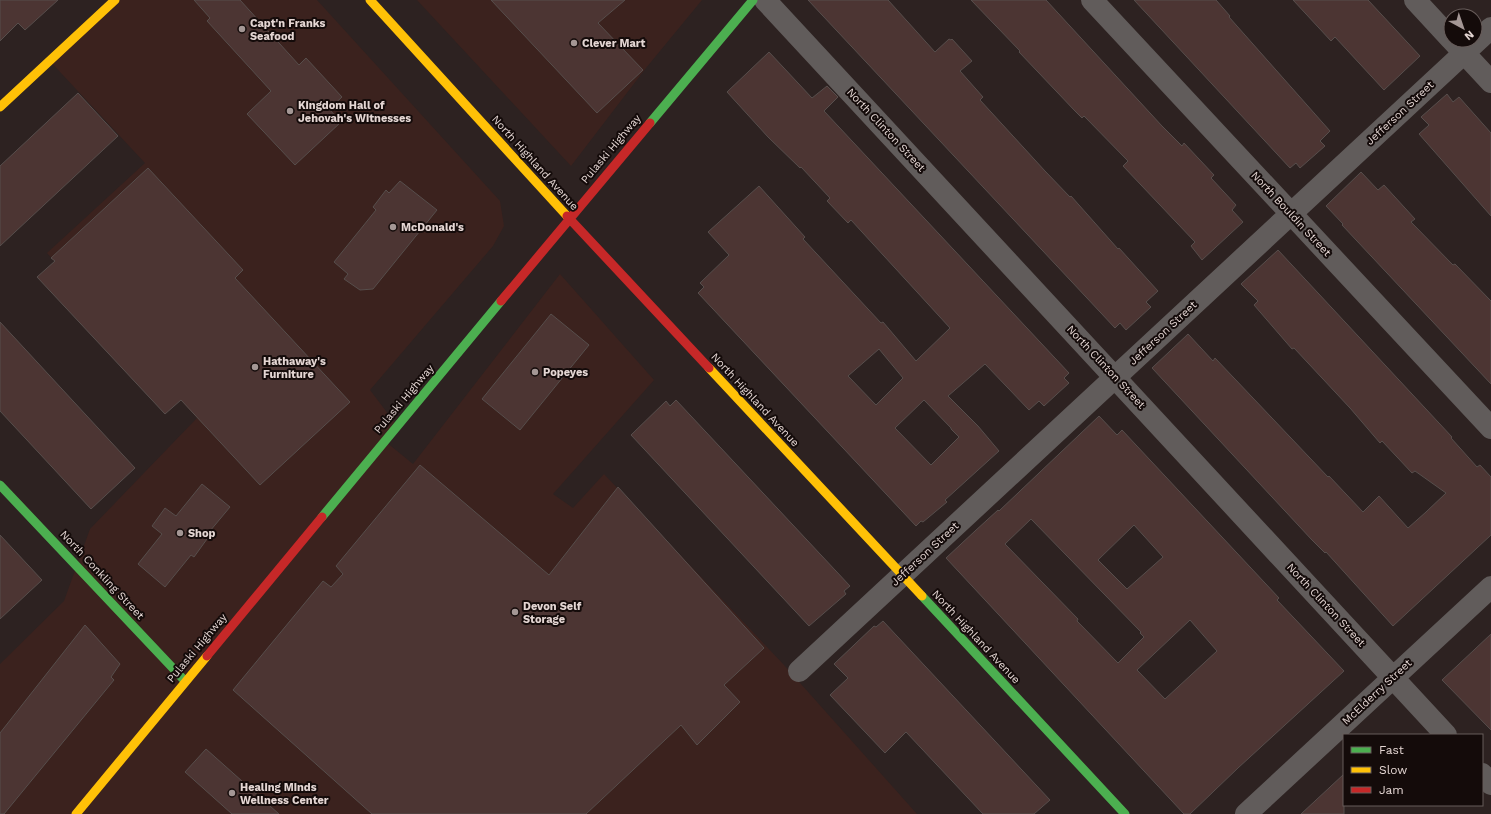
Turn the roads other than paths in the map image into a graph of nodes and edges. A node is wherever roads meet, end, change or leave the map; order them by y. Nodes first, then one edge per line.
1 (115, 0) edge
2 (370, 0) edge
3 (753, 0) edge
4 (765, 0) edge
5 (1092, 0) edge
6 (1415, 0) edge
7 (1443, 30) edge
8 (1452, 48) edge
9 (1460, 48) edge
10 (1491, 82) edge
11 (0, 107) edge
12 (1291, 214) junction
13 (569, 218) junction
14 (1115, 377) junction
15 (1491, 428) edge
16 (0, 485) edge
17 (903, 575) junction
18 (1491, 587) edge
19 (799, 671) dead end
20 (1393, 678) junction
21 (185, 681) junction
22 (1445, 734) edge
23 (1483, 775) edge
24 (1491, 784) edge
25 (76, 814) edge
26 (1125, 814) edge
27 (1246, 814) edge

1 - 11 main road
2 - 13 main road, North Highland Avenue
3 - 13 main road, Pulaski Highway
4 - 14 street, North Clinton Street
5 - 12 street, North Bouldin Street
6 - 7 street
8 - 12 street, Jefferson Street
9 - 10 street
12 - 14 street, Jefferson Street
12 - 15 street, North Bouldin Street
13 - 17 main road, North Highland Avenue
13 - 21 main road, Pulaski Highway
14 - 17 street, Jefferson Street
14 - 20 street, North Clinton Street
16 - 21 main road, North Conkling Street
17 - 19 street, Jefferson Street
17 - 26 main road, North Highland Avenue
18 - 20 street, McElderry Street
20 - 22 street, North Clinton Street
20 - 27 street, McElderry Street
21 - 25 main road, Pulaski Highway
23 - 24 street

